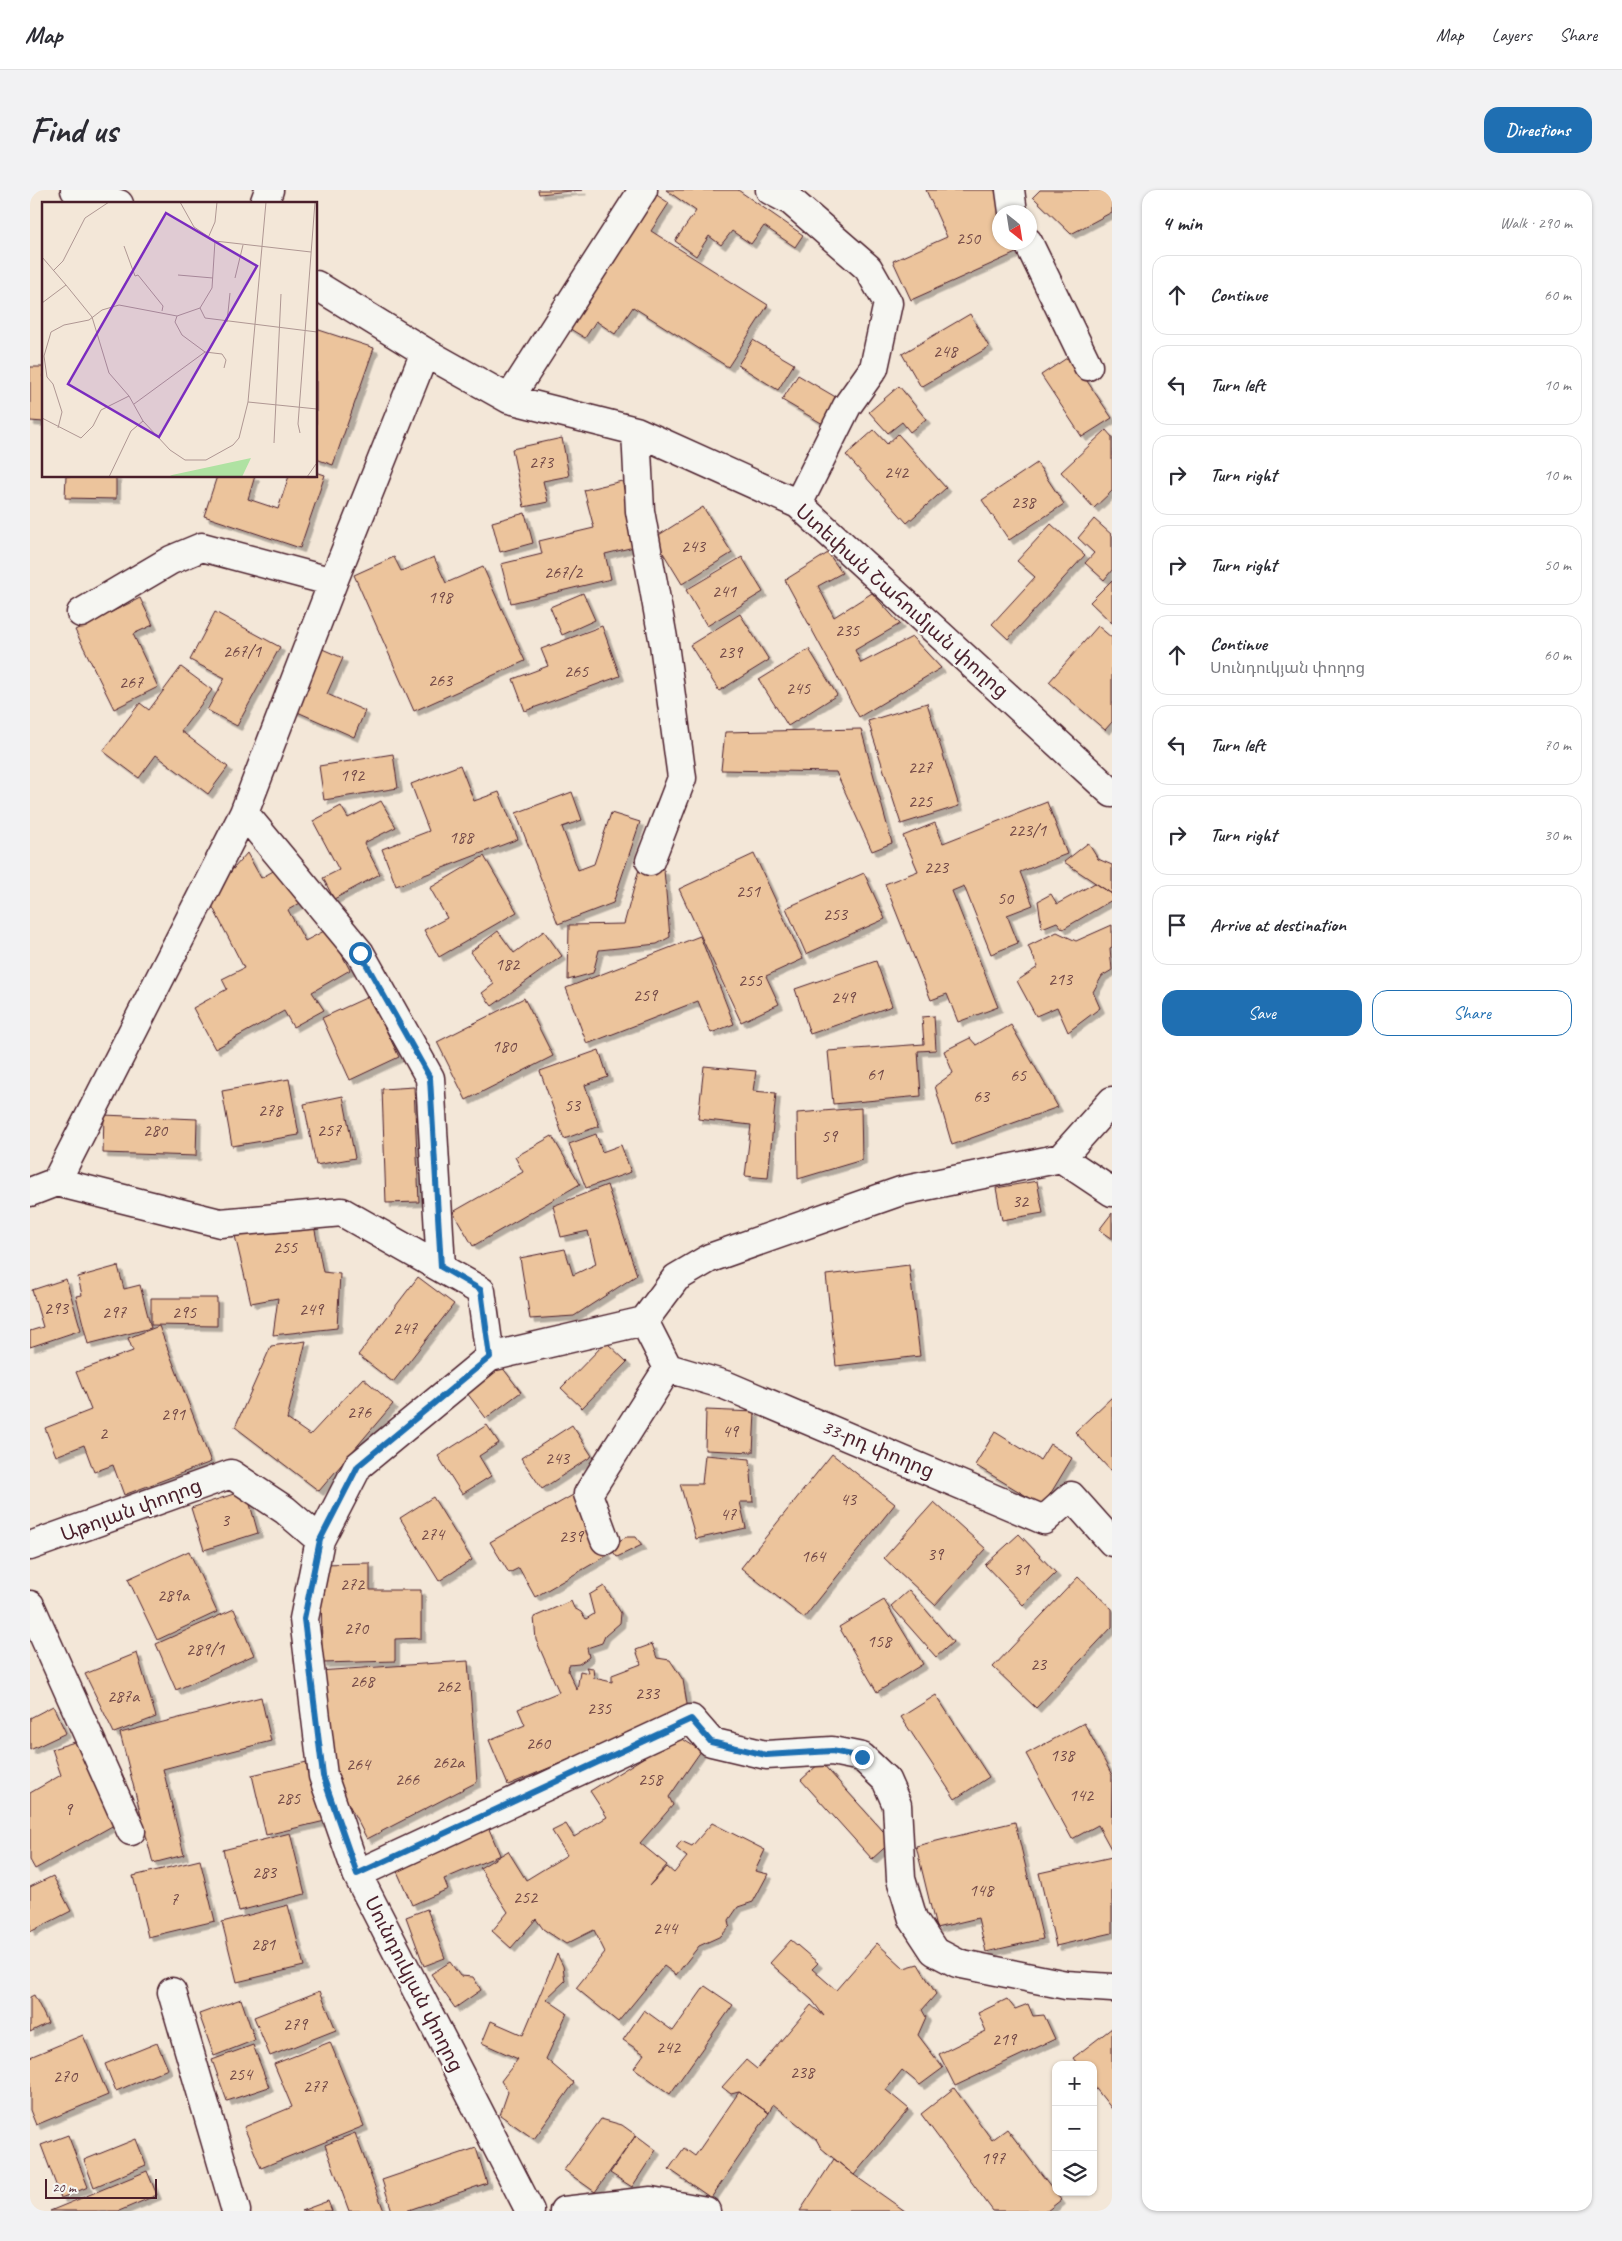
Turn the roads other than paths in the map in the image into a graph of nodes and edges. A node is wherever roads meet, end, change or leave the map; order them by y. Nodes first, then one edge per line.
1 (74, 190) edge
2 (269, 190) edge
3 (643, 190) edge
4 (770, 190) edge
5 (1010, 190) edge
6 (113, 202) edge
7 (265, 202) edge
8 (1012, 205) edge
9 (1032, 250) edge
10 (318, 286) edge
11 (425, 352) junction
12 (1088, 366) dead end
13 (509, 399) junction
14 (636, 431) junction
15 (798, 504) junction
16 (333, 582) junction
17 (82, 612) dead end
18 (1112, 793) edge
19 (244, 813) junction
20 (650, 861) dead end
21 (1112, 1101) edge
22 (1061, 1158) junction
23 (56, 1182) junction
24 (30, 1192) edge
25 (1112, 1192) edge
26 (441, 1267) junction
27 (644, 1321) junction
28 (490, 1357) junction
29 (668, 1368) junction
30 (320, 1540) junction
31 (605, 1540) dead end
32 (1112, 1542) edge
33 (30, 1546) edge
34 (30, 1605) edge
35 (131, 1831) dead end
36 (357, 1874) junction
37 (1112, 1988) edge
38 (172, 1992) dead end
39 (613, 2208) edge
40 (236, 2211) edge
41 (530, 2211) edge
42 (564, 2211) edge
43 (706, 2211) edge

1 - 6 street
2 - 7 street
3 - 13 street
4 - 15 street
5 - 8 street
9 - 12 street
10 - 11 street, Ստեփան Շահումյան փողոց
11 - 13 street, Ստեփան Շահումյան փողոց
11 - 16 street
13 - 14 street, Ստեփան Շահումյան փողոց
14 - 15 street, Ստեփան Շահումյան փողոց
14 - 20 street
15 - 18 street, Ստեփան Շահումյան փողոց
16 - 17 street
16 - 19 street
19 - 23 street
19 - 26 street
21 - 22 street
22 - 25 street
22 - 27 street
23 - 24 street
23 - 26 street
26 - 28 street
27 - 28 street
27 - 29 street
28 - 30 street, Սունդուկյան փողոց
29 - 31 street
29 - 32 street, 33-րդ փողոց
30 - 33 street, Աթոյան փողոց
30 - 36 street, Սունդուկյան փողոց
34 - 35 street
36 - 37 street
36 - 41 street, Սունդուկյան փողոց
38 - 40 street
39 - 42 street
39 - 43 street

